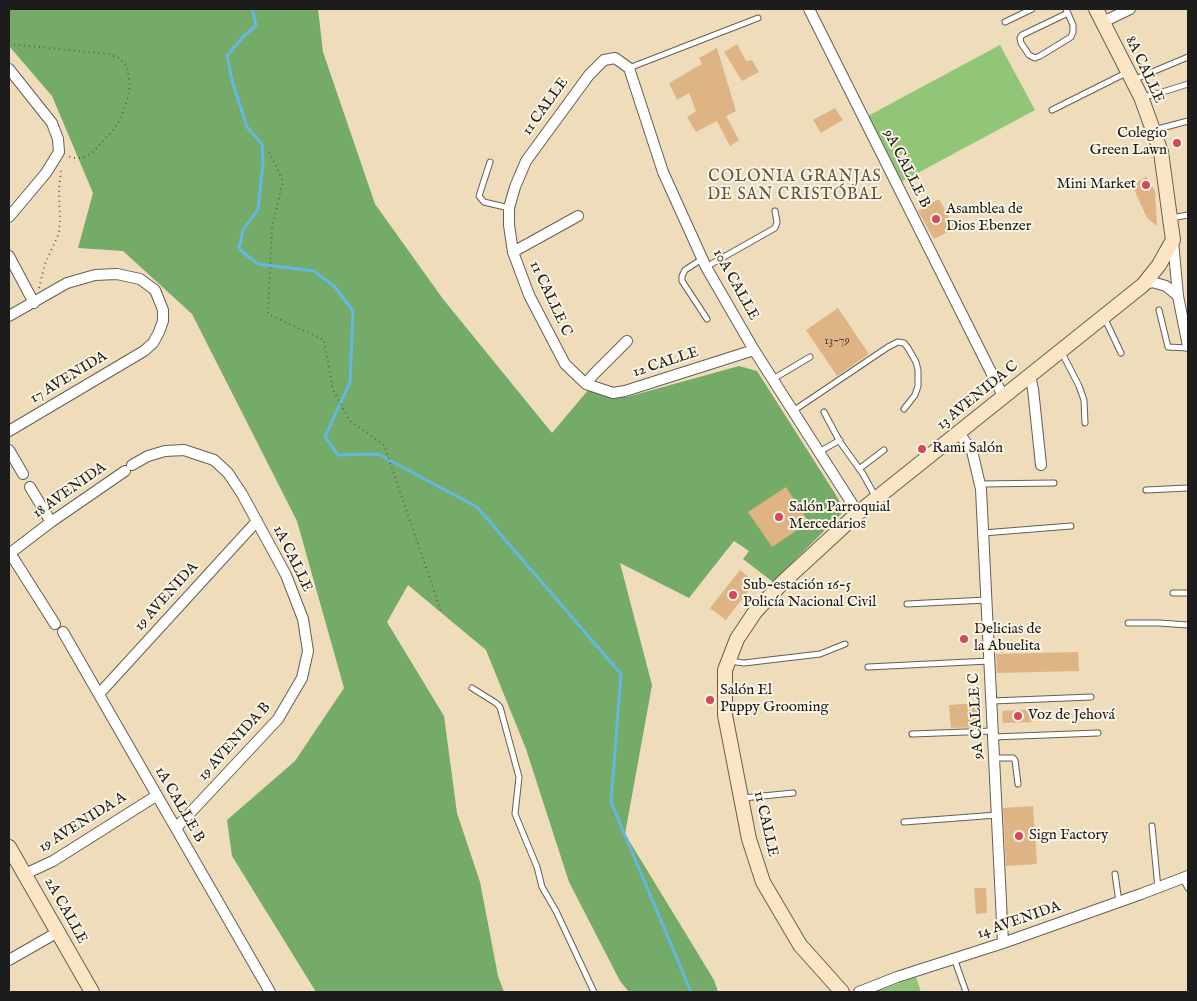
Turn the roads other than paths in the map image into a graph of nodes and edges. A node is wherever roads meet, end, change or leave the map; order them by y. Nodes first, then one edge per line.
1 (809, 9) edge
2 (1032, 9) edge
3 (1096, 9) edge
4 (1130, 9) edge
5 (1067, 11) edge
6 (758, 18) dead end
7 (1005, 22) dead end
8 (1103, 22) junction
9 (1188, 57) edge
10 (629, 68) junction
11 (9, 69) edge
12 (1130, 76) junction
13 (1188, 84) edge
14 (1141, 97) junction
15 (1052, 110) dead end
16 (1188, 121) edge
17 (1153, 130) junction
18 (490, 162) dead end
19 (515, 187) joint
20 (509, 208) junction
21 (775, 211) dead end
22 (1188, 215) edge
23 (578, 216) dead end
24 (9, 217) edge
25 (1170, 218) junction
26 (1173, 240) junction
27 (513, 252) junction
28 (9, 256) edge
29 (704, 263) junction
30 (1143, 285) junction
31 (1178, 296) junction
32 (34, 303) junction
33 (1159, 310) dead end
34 (9, 316) edge
35 (1103, 317) junction
36 (707, 319) dead end
37 (1187, 329) edge
38 (627, 341) dead end
39 (1188, 347) edge
40 (754, 350) junction
41 (1061, 351) junction
42 (1121, 353) dead end
43 (810, 357) dead end
44 (1030, 376) junction
45 (773, 379) junction
46 (586, 384) junction
47 (1003, 396) junction
48 (904, 410) dead end
49 (793, 411) junction
50 (824, 412) dead end
51 (1085, 424) dead end
52 (9, 431) edge
53 (959, 433) junction
54 (840, 440) junction
55 (9, 450) edge
56 (884, 450) dead end
57 (819, 452) junction
58 (200, 455) joint
59 (1041, 465) dead end
60 (859, 469) junction
61 (23, 474) dead end
62 (1054, 483) dead end
63 (980, 484) junction
64 (30, 487) dead end
65 (1188, 488) edge
66 (1146, 490) dead end
67 (876, 499) junction
68 (858, 513) junction
69 (257, 521) junction
70 (51, 522) junction
71 (1070, 526) dead end
72 (983, 533) junction
73 (9, 554) edge
74 (1173, 593) dead end
75 (1188, 593) edge
76 (986, 600) junction
77 (907, 604) dead end
78 (1128, 623) dead end
79 (55, 624) dead end
80 (1188, 625) edge
81 (63, 632) dead end
82 (737, 639) joint
83 (845, 644) dead end
84 (729, 661) junction
85 (989, 661) junction
86 (868, 667) dead end
87 (472, 688) dead end
88 (99, 694) junction
89 (293, 695) joint
90 (1091, 697) dead end
91 (991, 701) junction
92 (1098, 733) dead end
93 (912, 734) dead end
94 (993, 734) junction
95 (994, 758) junction
96 (1018, 784) dead end
97 (793, 793) dead end
98 (156, 796) junction
99 (742, 798) junction
100 (996, 815) junction
101 (904, 822) dead end
102 (1152, 826) dead end
103 (176, 828) junction
104 (9, 846) edge
105 (25, 874) junction
106 (1114, 874) dead end
107 (1185, 877) edge
108 (1158, 888) junction
109 (1188, 888) edge
110 (1119, 902) junction
111 (58, 932) junction
112 (1003, 943) junction
113 (954, 958) junction
114 (9, 960) edge
115 (838, 991) edge
116 (92, 992) edge
117 (270, 992) edge
118 (594, 992) edge
119 (859, 992) edge
120 (966, 992) edge

1 - 47 street, 9A CALLE B
2 - 7 lane
3 - 8 street, 8A CALLE
4 - 8 street
5 - 5 lane
6 - 10 lane
8 - 12 street, 8A CALLE
9 - 12 lane
10 - 19 street, 11 CALLE
10 - 29 street, 10A CALLE
11 - 24 street
12 - 14 street, 8A CALLE
12 - 15 lane
13 - 14 lane
14 - 17 street, 8A CALLE
16 - 17 lane
17 - 25 street, 8A CALLE
18 - 20 lane
19 - 20 street, 11 CALLE C
20 - 27 street, 11 CALLE C
21 - 29 lane
22 - 25 lane
23 - 27 street
25 - 26 street, 8A CALLE
26 - 30 street, 13 AVENIDA C
26 - 31 street, 8A CALLE
27 - 46 street, 11 CALLE C
28 - 32 street
29 - 36 lane
29 - 40 street, 10A CALLE
30 - 31 street
30 - 35 street, 13 AVENIDA C
31 - 37 street, 8A CALLE
32 - 34 street
32 - 52 street, 17 AVENIDA
33 - 39 lane
35 - 41 street, 13 AVENIDA C
35 - 42 lane
37 - 39 street, 8A CALLE
38 - 46 street
40 - 45 street, 10A CALLE
40 - 46 street, 12 CALLE
41 - 44 street, 13 AVENIDA C
41 - 51 lane
43 - 45 lane
44 - 47 street, 13 AVENIDA C
44 - 59 street
45 - 49 street, 10A CALLE
47 - 53 street, 13 AVENIDA C
48 - 49 lane
49 - 57 street, 10A CALLE
50 - 54 lane
53 - 63 street, 9A CALLE C
53 - 67 street, 13 AVENIDA C
54 - 57 lane
54 - 60 lane
55 - 61 street
56 - 60 lane
57 - 68 street, 10A CALLE
58 - 69 street, 1A CALLE
58 - 70 street, 18 AVENIDA
60 - 67 lane
62 - 63 lane
63 - 72 street, 9A CALLE C
64 - 70 street
65 - 66 lane
67 - 68 street, 13 AVENIDA C
68 - 82 street, 13 AVENIDA C
69 - 88 street, 19 AVENIDA
69 - 89 street, 1A CALLE
70 - 73 street, 18 AVENIDA
71 - 72 lane
72 - 76 street, 9A CALLE C
73 - 79 street
74 - 75 lane
76 - 77 lane
76 - 85 street, 9A CALLE C
78 - 80 lane
81 - 88 street, 1A CALLE B
82 - 84 street, 11 CALLE
83 - 84 lane
84 - 99 street, 11 CALLE
85 - 86 lane
85 - 91 street, 9A CALLE C
87 - 118 lane
88 - 98 street, 1A CALLE B
89 - 103 street, 19 AVENIDA B
90 - 91 lane
91 - 94 street, 9A CALLE C
92 - 94 lane
93 - 94 lane
94 - 95 street, 9A CALLE C
95 - 96 lane
95 - 100 street, 9A CALLE C
97 - 99 lane
98 - 103 street, 1A CALLE B
98 - 105 street, 19 AVENIDA A
99 - 115 street, 11 CALLE
100 - 101 lane
100 - 112 street, 9A CALLE C
102 - 108 lane
103 - 117 street, 1A CALLE B
104 - 105 street, 2A CALLE
105 - 111 street, 2A CALLE
106 - 110 lane
107 - 108 street, 14 AVENIDA
107 - 109 lane
108 - 110 street, 14 AVENIDA
110 - 112 street, 14 AVENIDA
111 - 114 street
111 - 116 street, 2A CALLE
112 - 113 street, 14 AVENIDA
113 - 119 street, 14 AVENIDA
113 - 120 lane

